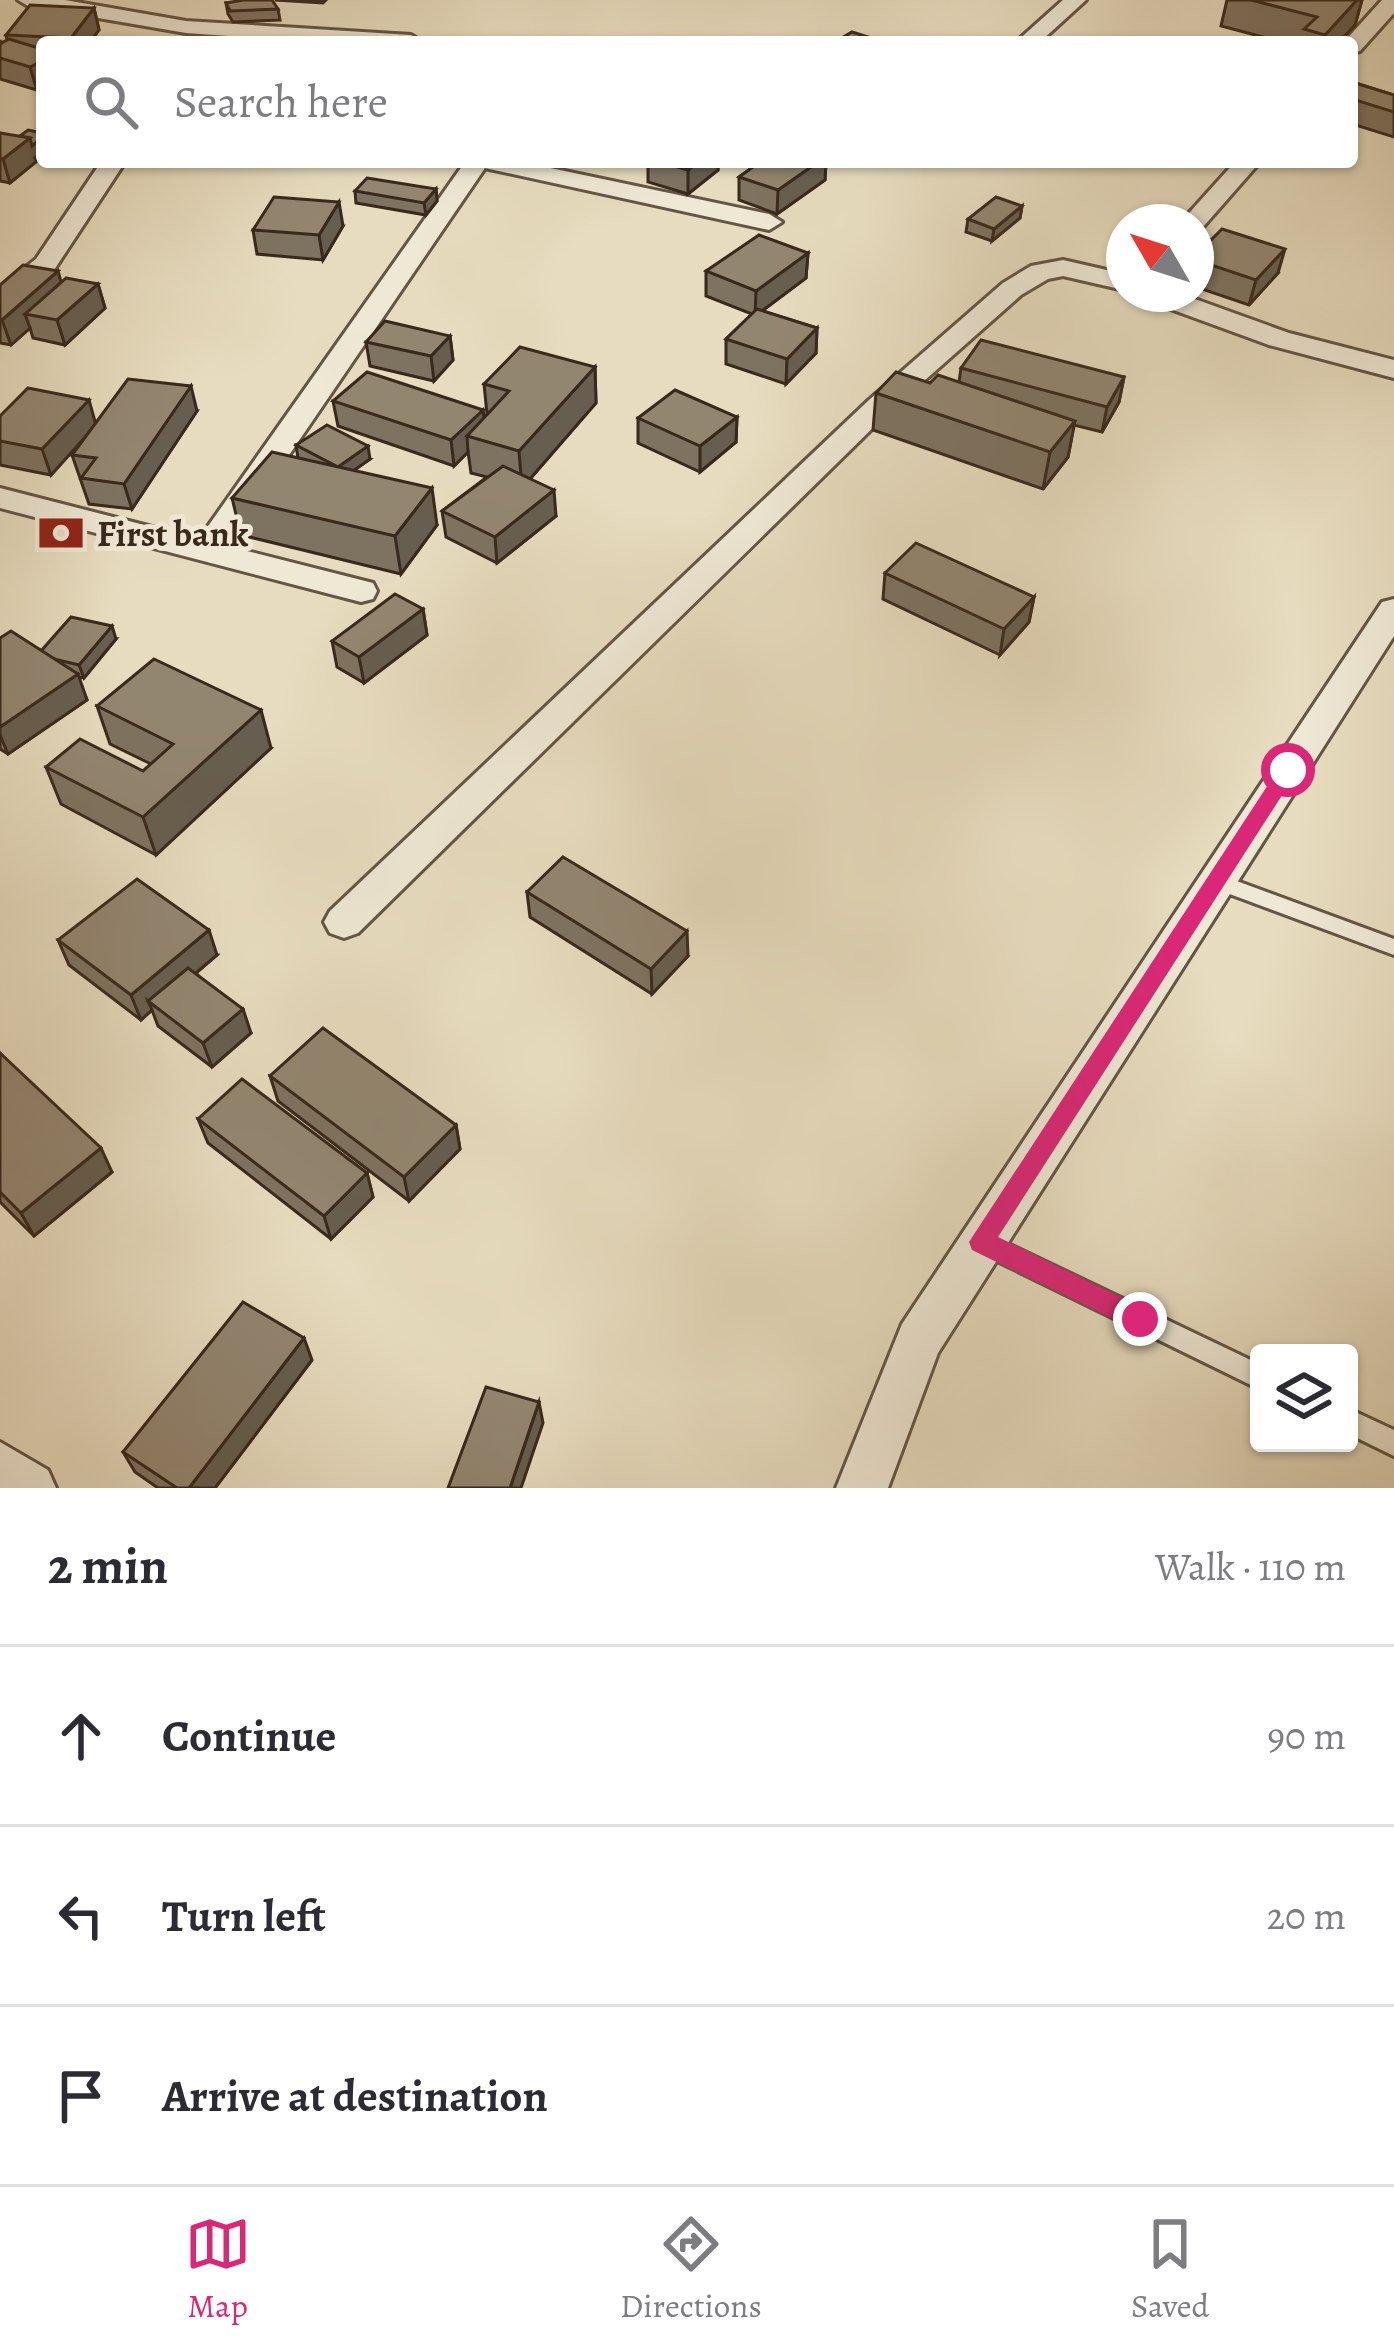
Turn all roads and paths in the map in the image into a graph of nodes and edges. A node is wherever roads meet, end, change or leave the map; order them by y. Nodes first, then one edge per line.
1 (28, 0) edge
2 (1076, 0) edge
3 (1394, 0) edge
4 (200, 7) dead end
5 (180, 34) edge
6 (238, 36) edge
7 (1034, 36) edge
8 (1358, 39) edge
9 (109, 168) edge
10 (473, 168) edge
11 (516, 168) edge
12 (1243, 168) edge
13 (1210, 204) edge
14 (770, 222) dead end
15 (1106, 278) edge
16 (0, 300) edge
17 (1206, 312) edge
18 (1394, 369) edge
19 (0, 498) edge
20 (208, 550) junction
21 (361, 591) dead end
22 (1394, 610) edge
23 (1215, 881) junction
24 (344, 922) dead end
25 (1394, 947) edge
26 (981, 1242) junction
27 (1250, 1373) edge
28 (1358, 1425) edge
29 (1394, 1443) edge
30 (0, 1467) edge
31 (30, 1488) edge
32 (862, 1488) edge

1 - 5 street
2 - 7 street
3 - 8 street
4 - 5 street
5 - 6 street
9 - 16 street
10 - 20 street
11 - 14 street
12 - 13 street
15 - 24 street
17 - 18 street
19 - 20 street
20 - 21 street
22 - 23 street
23 - 25 lane
23 - 26 street
26 - 27 lane
26 - 32 street
28 - 29 lane
30 - 31 street

